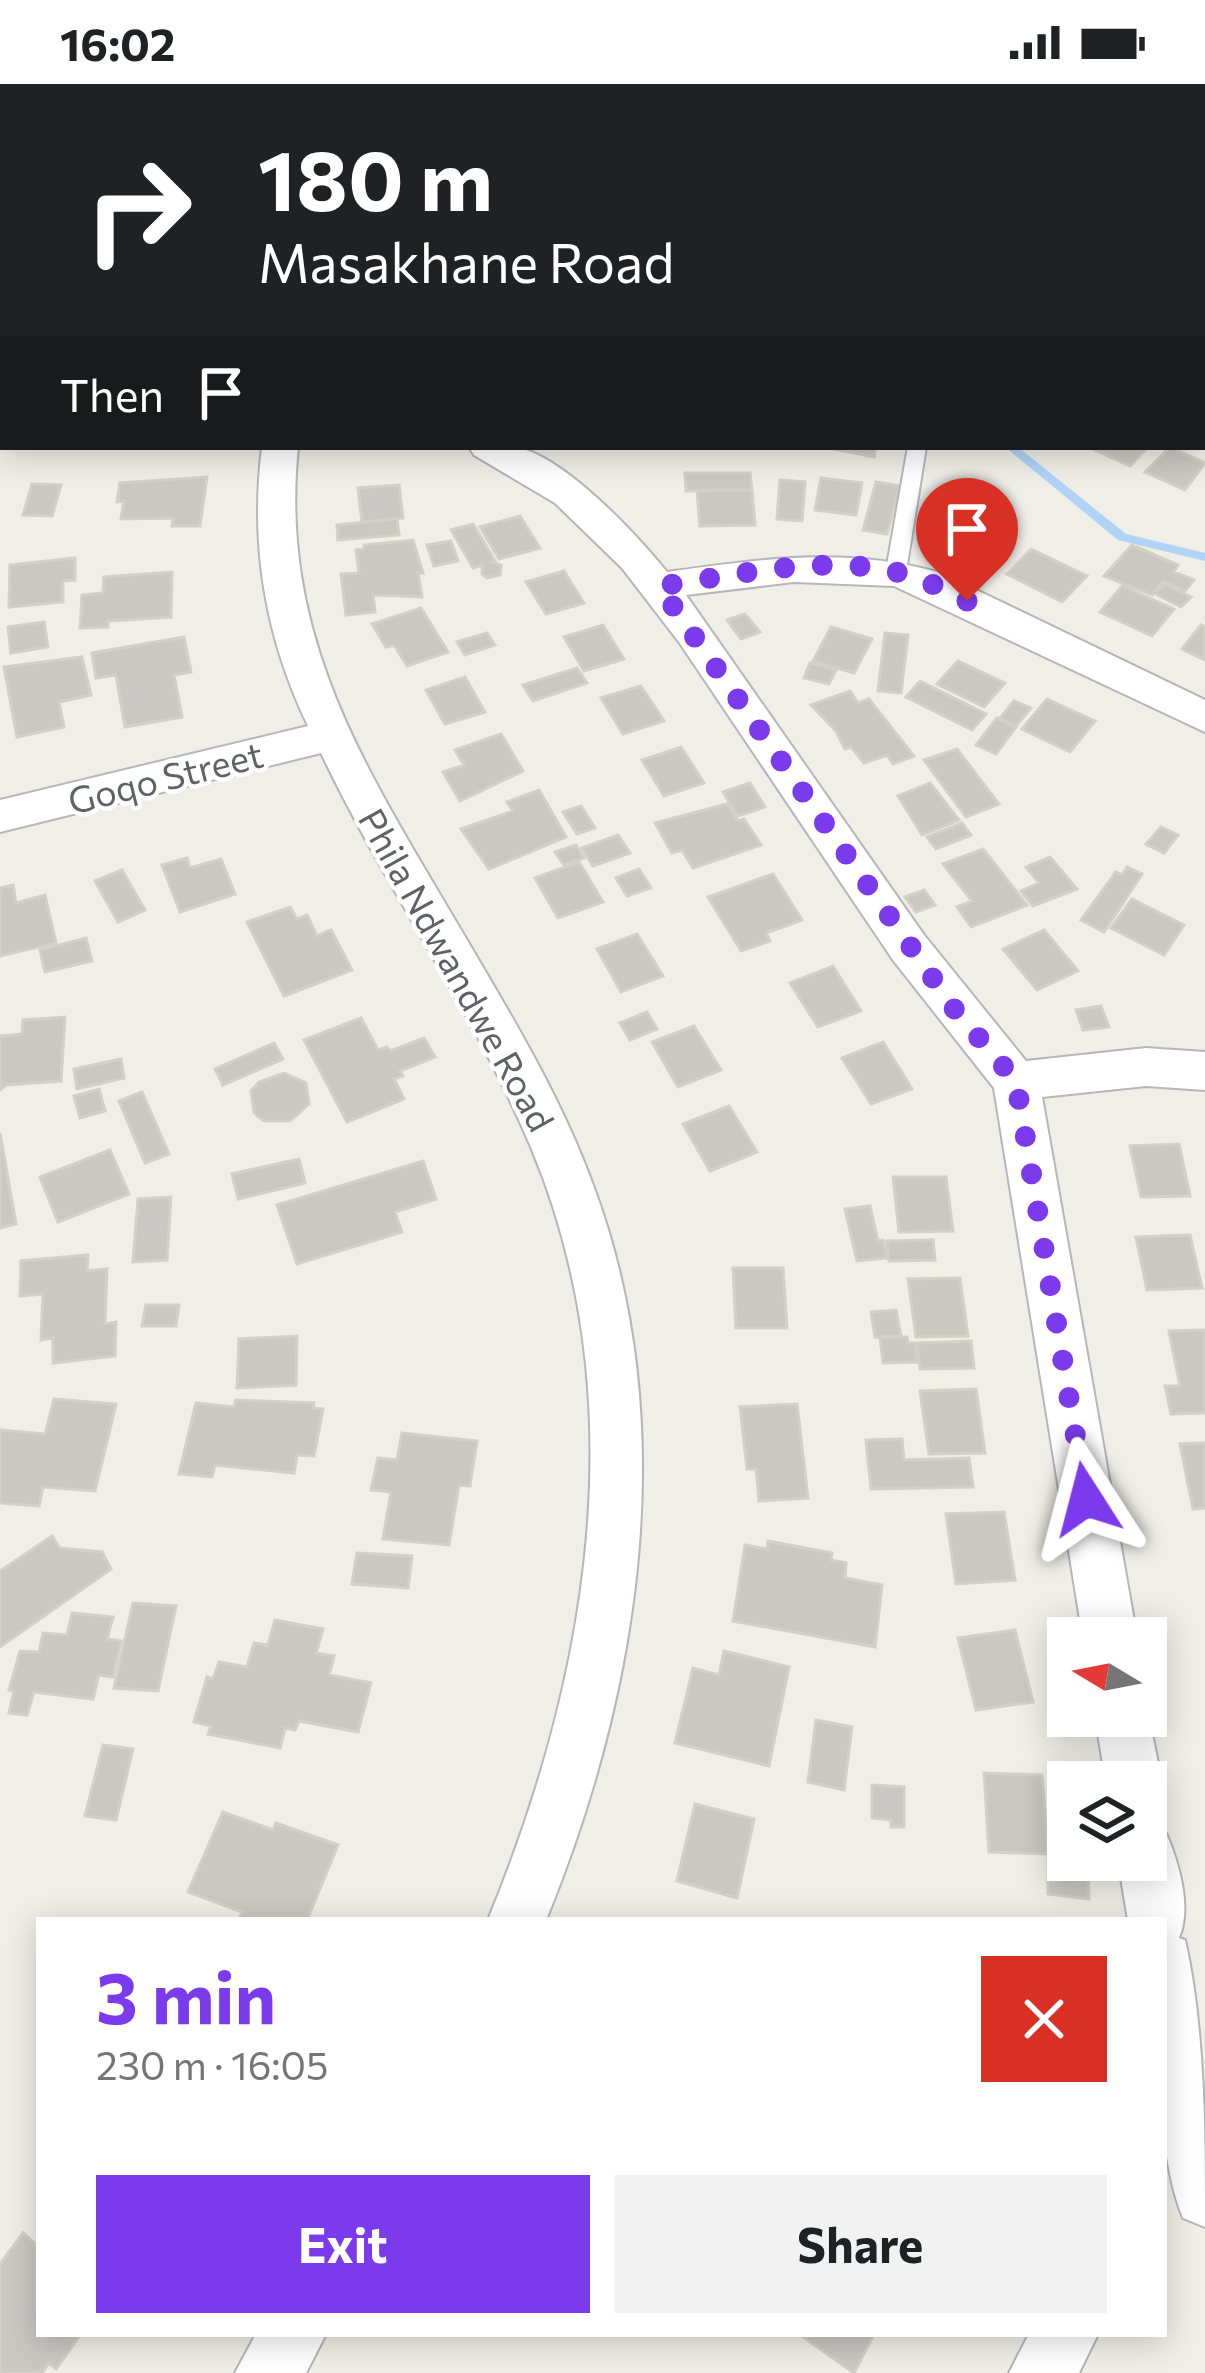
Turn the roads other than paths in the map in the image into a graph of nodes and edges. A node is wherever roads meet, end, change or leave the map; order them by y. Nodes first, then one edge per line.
1 (279, 450) edge
2 (493, 450) edge
3 (916, 450) edge
4 (896, 571) junction
5 (659, 586) junction
6 (1205, 717) edge
7 (329, 736) junction
8 (0, 815) edge
9 (1205, 1071) edge
10 (1016, 1081) junction
11 (1106, 1617) edge
12 (1151, 1881) edge
13 (519, 1917) edge
14 (1157, 1917) edge
15 (1167, 1988) edge
16 (1188, 2177) edge
17 (292, 2337) edge
18 (1064, 2337) edge
19 (268, 2373) edge
20 (1042, 2373) edge

1 - 7 street, Phila Ndwandwe Road
2 - 5 street
3 - 4 lane
4 - 5 street
4 - 6 street
5 - 10 street
7 - 8 street, Goqo Street
7 - 13 street, Phila Ndwandwe Road
9 - 10 street
10 - 11 street
12 - 14 street
15 - 16 street
17 - 19 street
18 - 20 street

